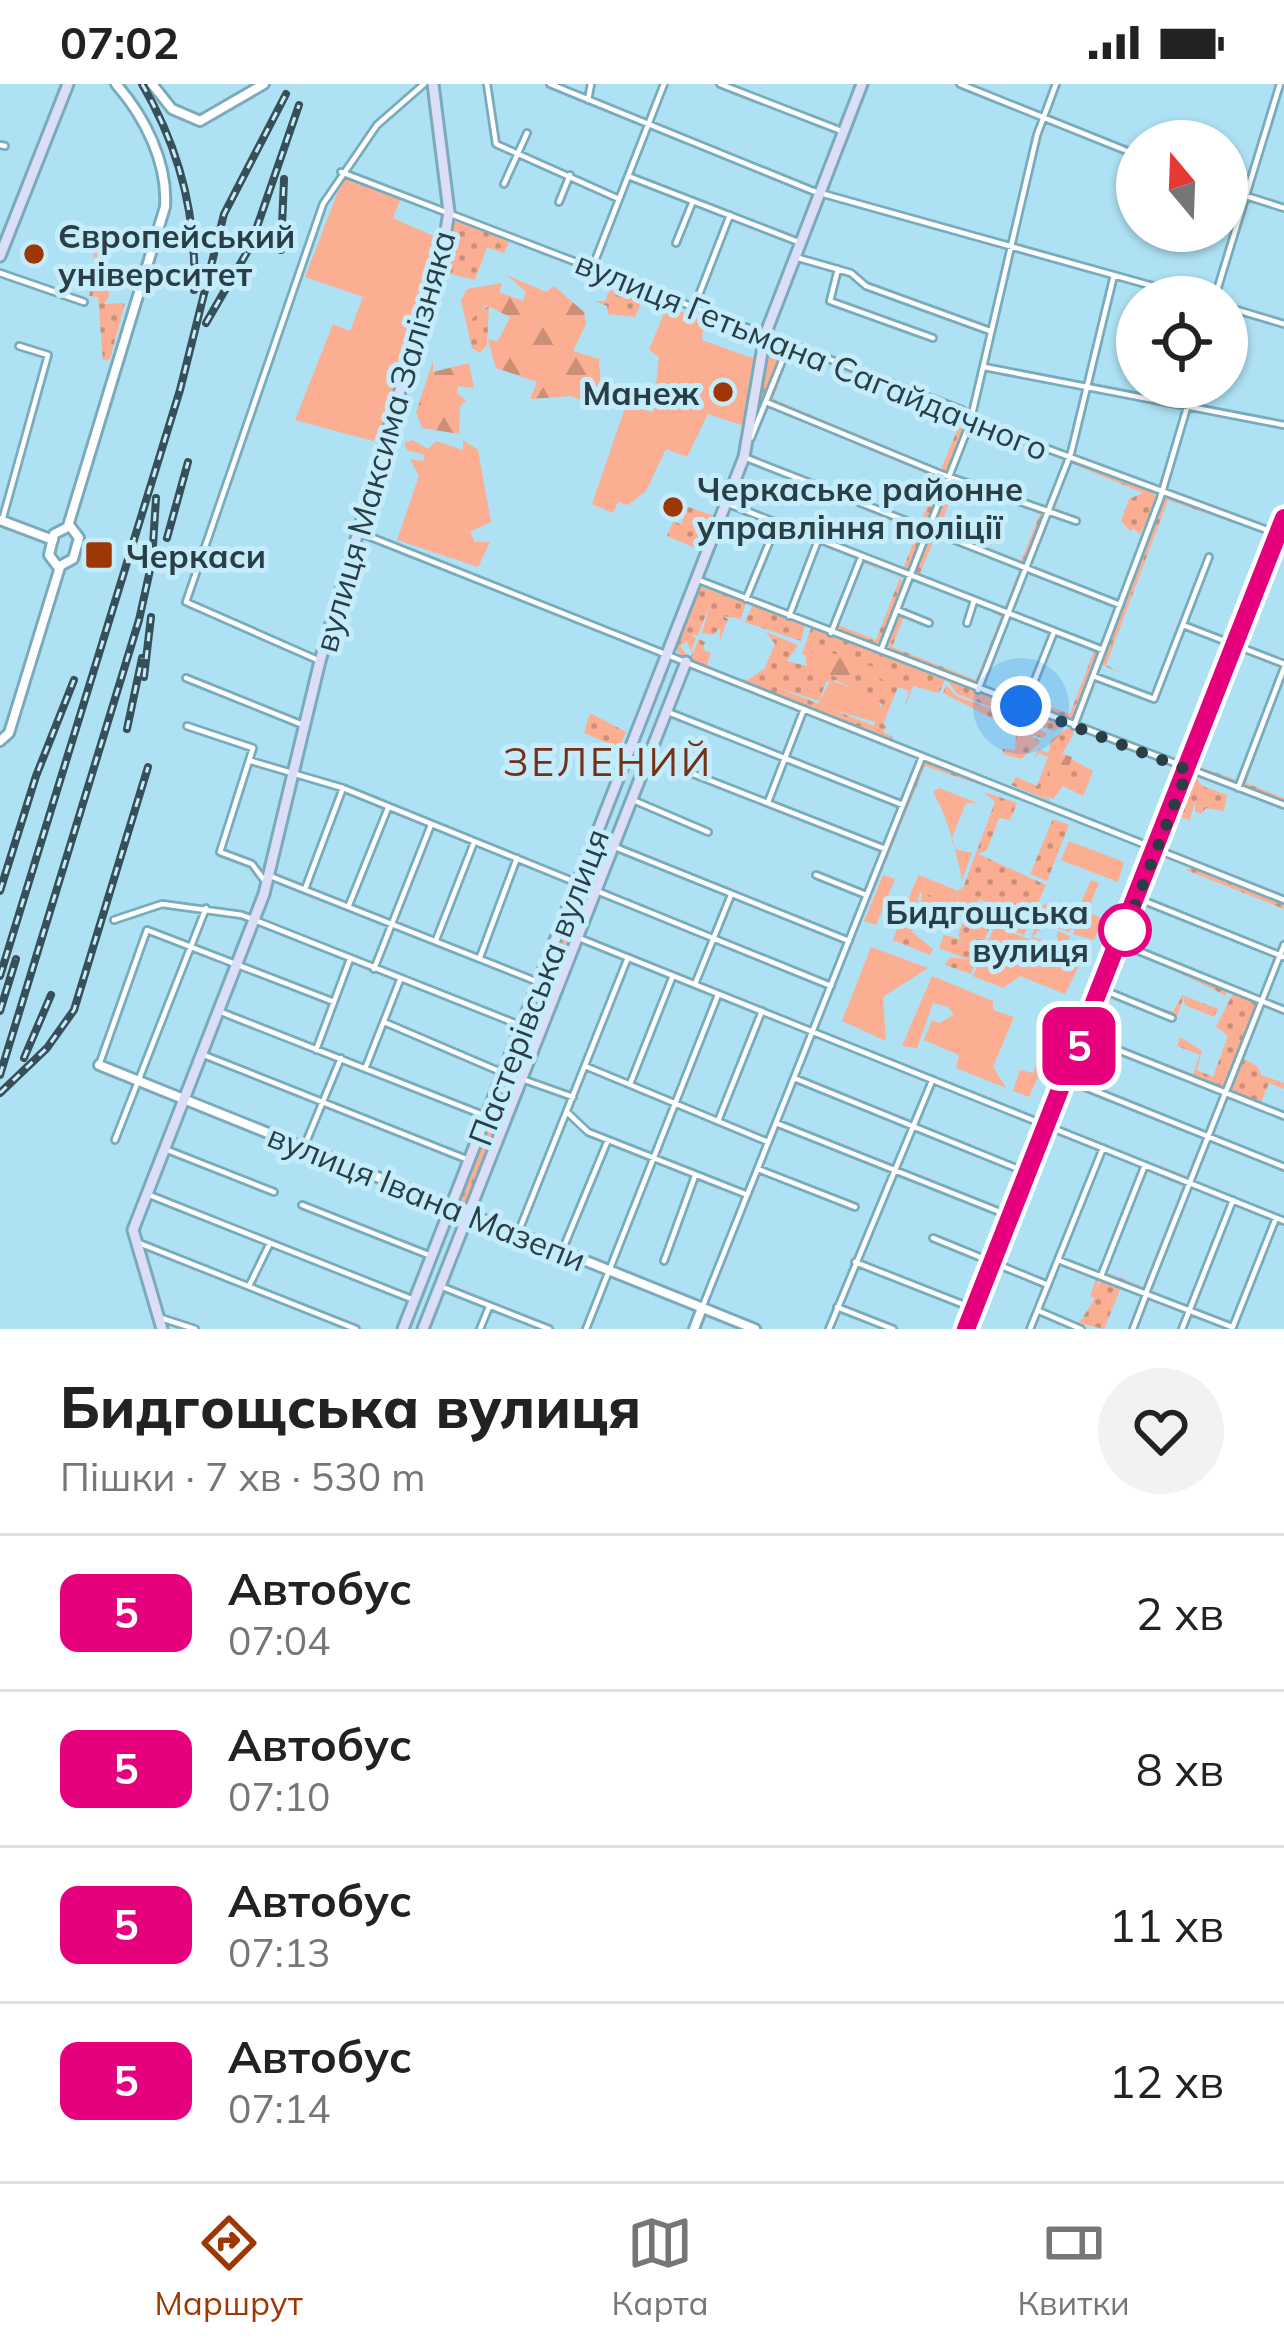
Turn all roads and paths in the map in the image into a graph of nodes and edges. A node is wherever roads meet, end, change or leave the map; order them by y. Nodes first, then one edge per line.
1 (68, 84) edge
2 (116, 84) edge
3 (264, 84) edge
4 (424, 84) edge
5 (434, 84) edge
6 (487, 84) edge
7 (550, 84) edge
8 (591, 84) edge
9 (664, 84) edge
10 (720, 84) edge
11 (862, 84) edge
12 (960, 84) edge
13 (1056, 84) edge
14 (1280, 84) edge
15 (155, 85) edge
16 (588, 100) junction
17 (1043, 117) junction
18 (647, 125) junction
19 (844, 132) junction
20 (527, 133) dead end
21 (1116, 147) edge
22 (518, 153) junction
23 (341, 172) junction
24 (570, 175) junction
25 (628, 176) junction
26 (504, 184) dead end
27 (1248, 186) edge
28 (820, 193) junction
29 (1248, 197) edge
30 (619, 199) junction
31 (693, 201) junction
32 (559, 202) dead end
33 (1284, 208) edge
34 (449, 212) junction
35 (730, 215) junction
36 (676, 243) dead end
37 (801, 243) junction
38 (1012, 246) junction
39 (0, 256) edge
40 (795, 257) junction
41 (593, 266) junction
42 (838, 269) junction
43 (0, 274) edge
44 (1114, 275) junction
45 (1118, 276) edge
46 (85, 302) dead end
47 (694, 306) junction
48 (1248, 313) edge
49 (1284, 324) edge
50 (992, 332) junction
51 (765, 334) junction
52 (933, 338) dead end
53 (789, 344) junction
54 (19, 346) dead end
55 (984, 367) junction
56 (1086, 386) junction
57 (1116, 391) edge
58 (766, 402) junction
59 (1188, 408) edge
60 (1208, 408) edge
61 (971, 417) junction
62 (1284, 424) edge
63 (748, 443) junction
64 (744, 457) junction
65 (1068, 458) junction
66 (948, 477) junction
67 (1162, 493) junction
68 (726, 503) junction
69 (1047, 511) junction
70 (1284, 518) edge
71 (1, 521) edge
72 (1076, 521) dead end
73 (776, 524) junction
74 (68, 526) junction
75 (926, 530) junction
76 (358, 532) junction
77 (1281, 536) edge
78 (52, 540) junction
79 (818, 541) junction
80 (1209, 557) dead end
81 (861, 558) junction
82 (60, 567) junction
83 (1024, 567) junction
84 (907, 577) junction
85 (696, 579) junction
86 (746, 599) junction
87 (974, 601) junction
88 (1120, 605) junction
89 (898, 610) junction
90 (1006, 613) junction
91 (789, 616) junction
92 (929, 623) dead end
93 (967, 623) dead end
94 (1183, 625) junction
95 (1054, 632) junction
96 (831, 633) junction
97 (1235, 646) junction
98 (1103, 650) junction
99 (880, 652) junction
100 (667, 654) junction
101 (320, 661) junction
102 (686, 662) junction
103 (1284, 666) edge
104 (1093, 676) junction
105 (186, 678) dead end
106 (978, 690) junction
107 (1024, 707) junction
108 (804, 709) junction
109 (668, 712) junction
110 (305, 725) junction
111 (187, 726) dead end
112 (1074, 726) junction
113 (0, 741) edge
114 (922, 757) junction
115 (650, 758) junction
116 (785, 758) junction
117 (251, 761) junction
118 (294, 770) junction
119 (1188, 770) junction
120 (343, 788) junction
121 (1238, 788) junction
122 (633, 800) junction
123 (768, 802) junction
124 (1284, 805) edge
125 (903, 806) junction
126 (388, 808) junction
127 (430, 825) junction
128 (708, 832) dead end
129 (474, 842) junction
130 (615, 848) junction
131 (885, 849) junction
132 (1156, 850) junction
133 (517, 858) junction
134 (815, 875) dead end
135 (268, 880) junction
136 (578, 883) junction
137 (305, 889) junction
138 (597, 892) junction
139 (732, 893) junction
140 (867, 895) junction
141 (1137, 898) junction
142 (1284, 900) edge
143 (349, 905) junction
144 (206, 908) junction
145 (114, 920) dead end
146 (256, 920) junction
147 (392, 923) junction
148 (561, 930) junction
149 (579, 938) junction
150 (714, 938) junction
151 (436, 940) junction
152 (849, 941) junction
153 (1120, 943) junction
154 (1284, 944) edge
155 (192, 947) junction
156 (1282, 956) edge
157 (480, 957) junction
158 (628, 957) junction
159 (350, 958) junction
160 (238, 967) junction
161 (374, 969) junction
162 (674, 975) junction
163 (400, 979) junction
164 (540, 983) junction
165 (694, 984) junction
166 (830, 986) junction
167 (1101, 989) junction
168 (718, 993) junction
169 (1262, 1001) junction
170 (334, 1002) junction
171 (1284, 1010) edge
172 (762, 1011) junction
173 (220, 1012) junction
174 (1172, 1018) dead end
175 (384, 1022) junction
176 (523, 1027) junction
177 (812, 1032) junction
178 (1083, 1036) junction
179 (316, 1049) junction
180 (204, 1055) junction
181 (341, 1058) junction
182 (99, 1064) joint
183 (585, 1066) junction
184 (365, 1069) junction
185 (504, 1074) junction
186 (794, 1078) junction
187 (1065, 1079) junction
188 (521, 1080) junction
189 (929, 1080) junction
190 (138, 1081) junction
191 (630, 1084) junction
192 (1225, 1091) junction
193 (573, 1097) junction
194 (186, 1101) junction
195 (322, 1103) junction
196 (675, 1103) junction
197 (567, 1112) junction
198 (1284, 1116) edge
199 (487, 1117) junction
200 (718, 1121) junction
201 (776, 1123) junction
202 (910, 1125) junction
203 (1047, 1126) junction
204 (561, 1127) junction
205 (583, 1128) junction
206 (1208, 1136) junction
207 (115, 1139) dead end
208 (608, 1140) junction
209 (769, 1142) junction
210 (1102, 1148) junction
211 (165, 1149) junction
212 (304, 1149) junction
213 (652, 1159) junction
214 (470, 1161) junction
215 (1145, 1165) junction
216 (1284, 1167) edge
217 (758, 1168) junction
218 (892, 1170) junction
219 (1028, 1173) junction
220 (695, 1176) junction
221 (1190, 1183) junction
222 (274, 1192) dead end
223 (147, 1194) junction
224 (747, 1196) junction
225 (1233, 1200) junction
226 (302, 1205) dead end
227 (451, 1207) junction
228 (855, 1207) dead end
229 (469, 1214) junction
230 (1010, 1216) junction
231 (1280, 1219) edge
232 (518, 1233) junction
233 (932, 1238) dead end
234 (134, 1241) junction
235 (270, 1243) junction
236 (562, 1251) junction
237 (432, 1257) junction
238 (1058, 1260) junction
239 (664, 1261) dead end
240 (855, 1262) junction
241 (992, 1262) junction
242 (608, 1270) junction
243 (1101, 1276) junction
244 (1048, 1285) junction
245 (249, 1286) junction
246 (440, 1286) junction
247 (1146, 1293) junction
248 (414, 1300) junction
249 (489, 1307) junction
250 (837, 1307) junction
251 (703, 1308) junction
252 (974, 1308) junction
253 (1190, 1310) junction
254 (1039, 1311) junction
255 (162, 1323) edge
256 (533, 1326) edge
257 (1232, 1328) edge
258 (195, 1329) edge
259 (356, 1329) edge
260 (403, 1329) edge
261 (424, 1329) edge
262 (480, 1329) edge
263 (549, 1329) edge
264 (586, 1329) edge
265 (694, 1329) edge
266 (755, 1329) edge
267 (829, 1329) edge
268 (893, 1329) edge
269 (966, 1329) edge
270 (1030, 1329) edge
271 (1081, 1329) edge
272 (1132, 1329) edge
273 (1182, 1329) edge

1 - 39 main road
2 - 74 street
3 - 15 street
4 - 23 street
5 - 34 main road, вулиця Максима Залізняка
6 - 22 street
7 - 16 street
8 - 16 street
9 - 18 street
10 - 19 street
11 - 19 main road, Пастерівська вулиця
12 - 17 street
13 - 17 street
14 - 27 street
16 - 18 street
17 - 21 street
17 - 38 street
18 - 25 street
18 - 28 street
19 - 28 main road, Пастерівська вулиця
20 - 22 street
22 - 24 street
22 - 26 street
23 - 34 street, вулиця Гетьмана Сагайдачного
23 - 101 street
24 - 30 street
24 - 32 street
25 - 30 street
25 - 31 street
28 - 37 main road, Пастерівська вулиця
28 - 38 street
29 - 33 street
30 - 41 street
31 - 35 street
31 - 36 street
34 - 41 street, вулиця Гетьмана Сагайдачного
34 - 76 main road, вулиця Максима Залізняка
35 - 37 street
35 - 47 street
37 - 40 main road, Пастерівська вулиця
38 - 44 street
38 - 50 street
40 - 42 street
40 - 51 main road, Пастерівська вулиця
41 - 47 street, вулиця Гетьмана Сагайдачного
42 - 50 street
42 - 52 street
43 - 46 street
44 - 45 street
44 - 56 street
47 - 51 street, вулиця Гетьмана Сагайдачного
48 - 49 street
50 - 55 street
51 - 53 street, вулиця Гетьмана Сагайдачного
51 - 63 main road, Пастерівська вулиця
53 - 58 street, Пастерівська вулиця
53 - 61 street, вулиця Гетьмана Сагайдачного
54 - 71 street
55 - 56 street
55 - 61 street
56 - 57 street
56 - 65 street
58 - 63 street, Пастерівська вулиця
58 - 66 street
59 - 67 street
60 - 62 street
61 - 65 street, вулиця Гетьмана Сагайдачного
61 - 66 street
63 - 64 main road, Пастерівська вулиця
64 - 68 main road, Пастерівська вулиця
64 - 75 street
65 - 67 street, вулиця Гетьмана Сагайдачного
65 - 69 street
66 - 69 street
66 - 75 street
67 - 77 street, вулиця Гетьмана Сагайдачного
67 - 88 street
68 - 73 street
68 - 85 main road, Пастерівська вулиця
69 - 72 street
69 - 83 street
70 - 77 main road
71 - 78 street
73 - 79 street
73 - 86 street
74 - 78 street
74 - 82 street
75 - 83 street
75 - 84 street
76 - 100 street
76 - 101 main road, вулиця Максима Залізняка
77 - 97 main road
78 - 82 street
79 - 81 street
79 - 91 street
80 - 94 street
81 - 84 street
81 - 96 street
82 - 113 street
83 - 88 street
83 - 90 street
84 - 87 street
84 - 89 street
85 - 86 street
85 - 100 main road, Пастерівська вулиця
86 - 91 street
87 - 90 street
87 - 93 street
88 - 98 street
89 - 92 street
89 - 99 street
90 - 95 street
90 - 106 street
91 - 96 street
94 - 97 street
94 - 104 street
95 - 98 street
95 - 107 street
96 - 99 street
97 - 103 street
97 - 119 main road
98 - 104 street
99 - 106 street
100 - 102 street
100 - 136 main road, Пастерівська вулиця
101 - 110 main road, вулиця Максима Залізняка
102 - 108 street
102 - 109 main road, Пастерівська вулиця
103 - 121 street
104 - 112 street
105 - 110 street
106 - 107 street
107 - 112 street
108 - 114 street
108 - 116 street
109 - 115 main road, Пастерівська вулиця
109 - 116 street
110 - 118 main road, вулиця Максима Залізняка
111 - 117 street
112 - 119 street
114 - 125 street
114 - 132 street
115 - 122 main road, Пастерівська вулиця
115 - 123 street
116 - 123 street
116 - 125 street
117 - 118 street
117 - 135 street
118 - 120 street
118 - 135 main road, вулиця Максима Залізняка
119 - 121 street
119 - 132 main road
120 - 126 street
120 - 137 street
121 - 124 street
122 - 128 street
122 - 130 main road, Пастерівська вулиця
123 - 131 street
125 - 131 street
126 - 127 street
126 - 143 street
127 - 129 street
127 - 147 street
129 - 133 street
129 - 151 street
130 - 138 main road, Пастерівська вулиця
130 - 139 street
131 - 140 street
132 - 141 main road
132 - 142 street
133 - 136 street
133 - 157 street
134 - 140 street
135 - 137 street
135 - 146 main road, вулиця Максима Залізняка
136 - 138 street
136 - 148 main road, Пастерівська вулиця
137 - 143 street
138 - 149 main road, Пастерівська вулиця
138 - 150 street
139 - 150 street
139 - 152 street
140 - 152 street
141 - 153 main road
141 - 156 street
143 - 147 street
144 - 145 street
144 - 146 street
144 - 155 street
146 - 159 street
146 - 160 main road, вулиця Максима Залізняка
147 - 151 street
147 - 161 street
148 - 149 main road
148 - 164 main road, Пастерівська вулиця
149 - 158 street
149 - 188 main road, Пастерівська вулиця
150 - 165 street
150 - 166 street
151 - 157 street
152 - 166 street
153 - 167 main road
153 - 169 street
154 - 156 street
155 - 160 street
155 - 182 street
155 - 190 street
156 - 169 street
157 - 164 street
158 - 162 street
158 - 183 street
159 - 161 street
159 - 170 street
160 - 170 street
160 - 173 main road, вулиця Максима Залізняка
161 - 163 street
162 - 165 street
162 - 191 street
163 - 175 street
163 - 176 street
164 - 176 main road, Пастерівська вулиця
165 - 168 street
166 - 177 street
167 - 174 street
167 - 178 main road
168 - 172 street
168 - 196 street
169 - 171 street
169 - 192 street
170 - 179 street
172 - 177 street
172 - 200 street
173 - 179 street
173 - 180 main road, вулиця Максима Залізняка
175 - 184 street
175 - 185 street
176 - 185 main road, Пастерівська вулиця
177 - 186 street
177 - 189 street
178 - 187 main road
178 - 192 street
179 - 181 street
180 - 194 main road, вулиця Максима Залізняка
180 - 195 street
181 - 184 street
181 - 195 street
182 - 190 street, вулиця Івана Мазепи
183 - 191 street
183 - 193 street
184 - 199 street
185 - 188 main road
185 - 199 main road, Пастерівська вулиця
186 - 201 street
186 - 202 street
187 - 203 main road
187 - 206 street
188 - 193 street
188 - 229 main road, Пастерівська вулиця
189 - 202 street
189 - 203 street
190 - 194 street, вулиця Івана Мазепи
190 - 207 street
191 - 196 street
192 - 198 street
192 - 206 street
193 - 197 street
194 - 211 main road, вулиця Максима Залізняка
194 - 212 street, вулиця Івана Мазепи
195 - 212 street
195 - 214 street
196 - 200 street
196 - 213 street
197 - 204 street
197 - 205 street
199 - 214 main road, Пастерівська вулиця
200 - 209 street
201 - 209 street
201 - 218 street
202 - 218 street
202 - 219 street
203 - 210 street
203 - 219 main road
204 - 205 street
204 - 232 street
205 - 208 street
206 - 216 street
206 - 221 street
208 - 213 street
208 - 236 street
209 - 217 street
210 - 215 street
210 - 238 street
211 - 222 street
211 - 223 main road, вулиця Максима Залізняка
212 - 227 street, вулиця Івана Мазепи
213 - 220 street
213 - 242 street
214 - 227 main road, Пастерівська вулиця
215 - 221 street
215 - 243 street
217 - 224 street
217 - 228 street
218 - 230 street
218 - 240 street
219 - 230 main road
220 - 224 street
220 - 239 street
221 - 225 street
221 - 247 street
223 - 234 main road, вулиця Максима Залізняка
223 - 235 street
224 - 251 street
225 - 231 street
225 - 253 street
226 - 237 street
227 - 229 street, вулиця Івана Мазепи
227 - 237 main road, Пастерівська вулиця
229 - 232 street, вулиця Івана Мазепи
229 - 246 main road, Пастерівська вулиця
230 - 241 main road
231 - 257 street
232 - 236 street, вулиця Івана Мазепи
233 - 241 street
234 - 245 street
234 - 255 main road
235 - 245 street
235 - 248 street
236 - 242 street, вулиця Івана Мазепи
237 - 248 main road, Пастерівська вулиця
238 - 243 street
238 - 244 street
240 - 250 street
240 - 252 street
241 - 244 street
241 - 252 main road
242 - 251 street, вулиця Івана Мазепи
242 - 264 street
243 - 247 street
244 - 254 street
245 - 259 street
246 - 249 street
246 - 261 main road, Пастерівська вулиця
247 - 253 street
247 - 272 street
248 - 260 main road, Пастерівська вулиця
249 - 256 street
249 - 262 street
250 - 267 street
250 - 268 street
251 - 265 street
251 - 266 street, вулиця Івана Мазепи
252 - 269 main road
253 - 257 street
253 - 273 street
254 - 270 street
254 - 271 street
255 - 258 street
256 - 263 street

